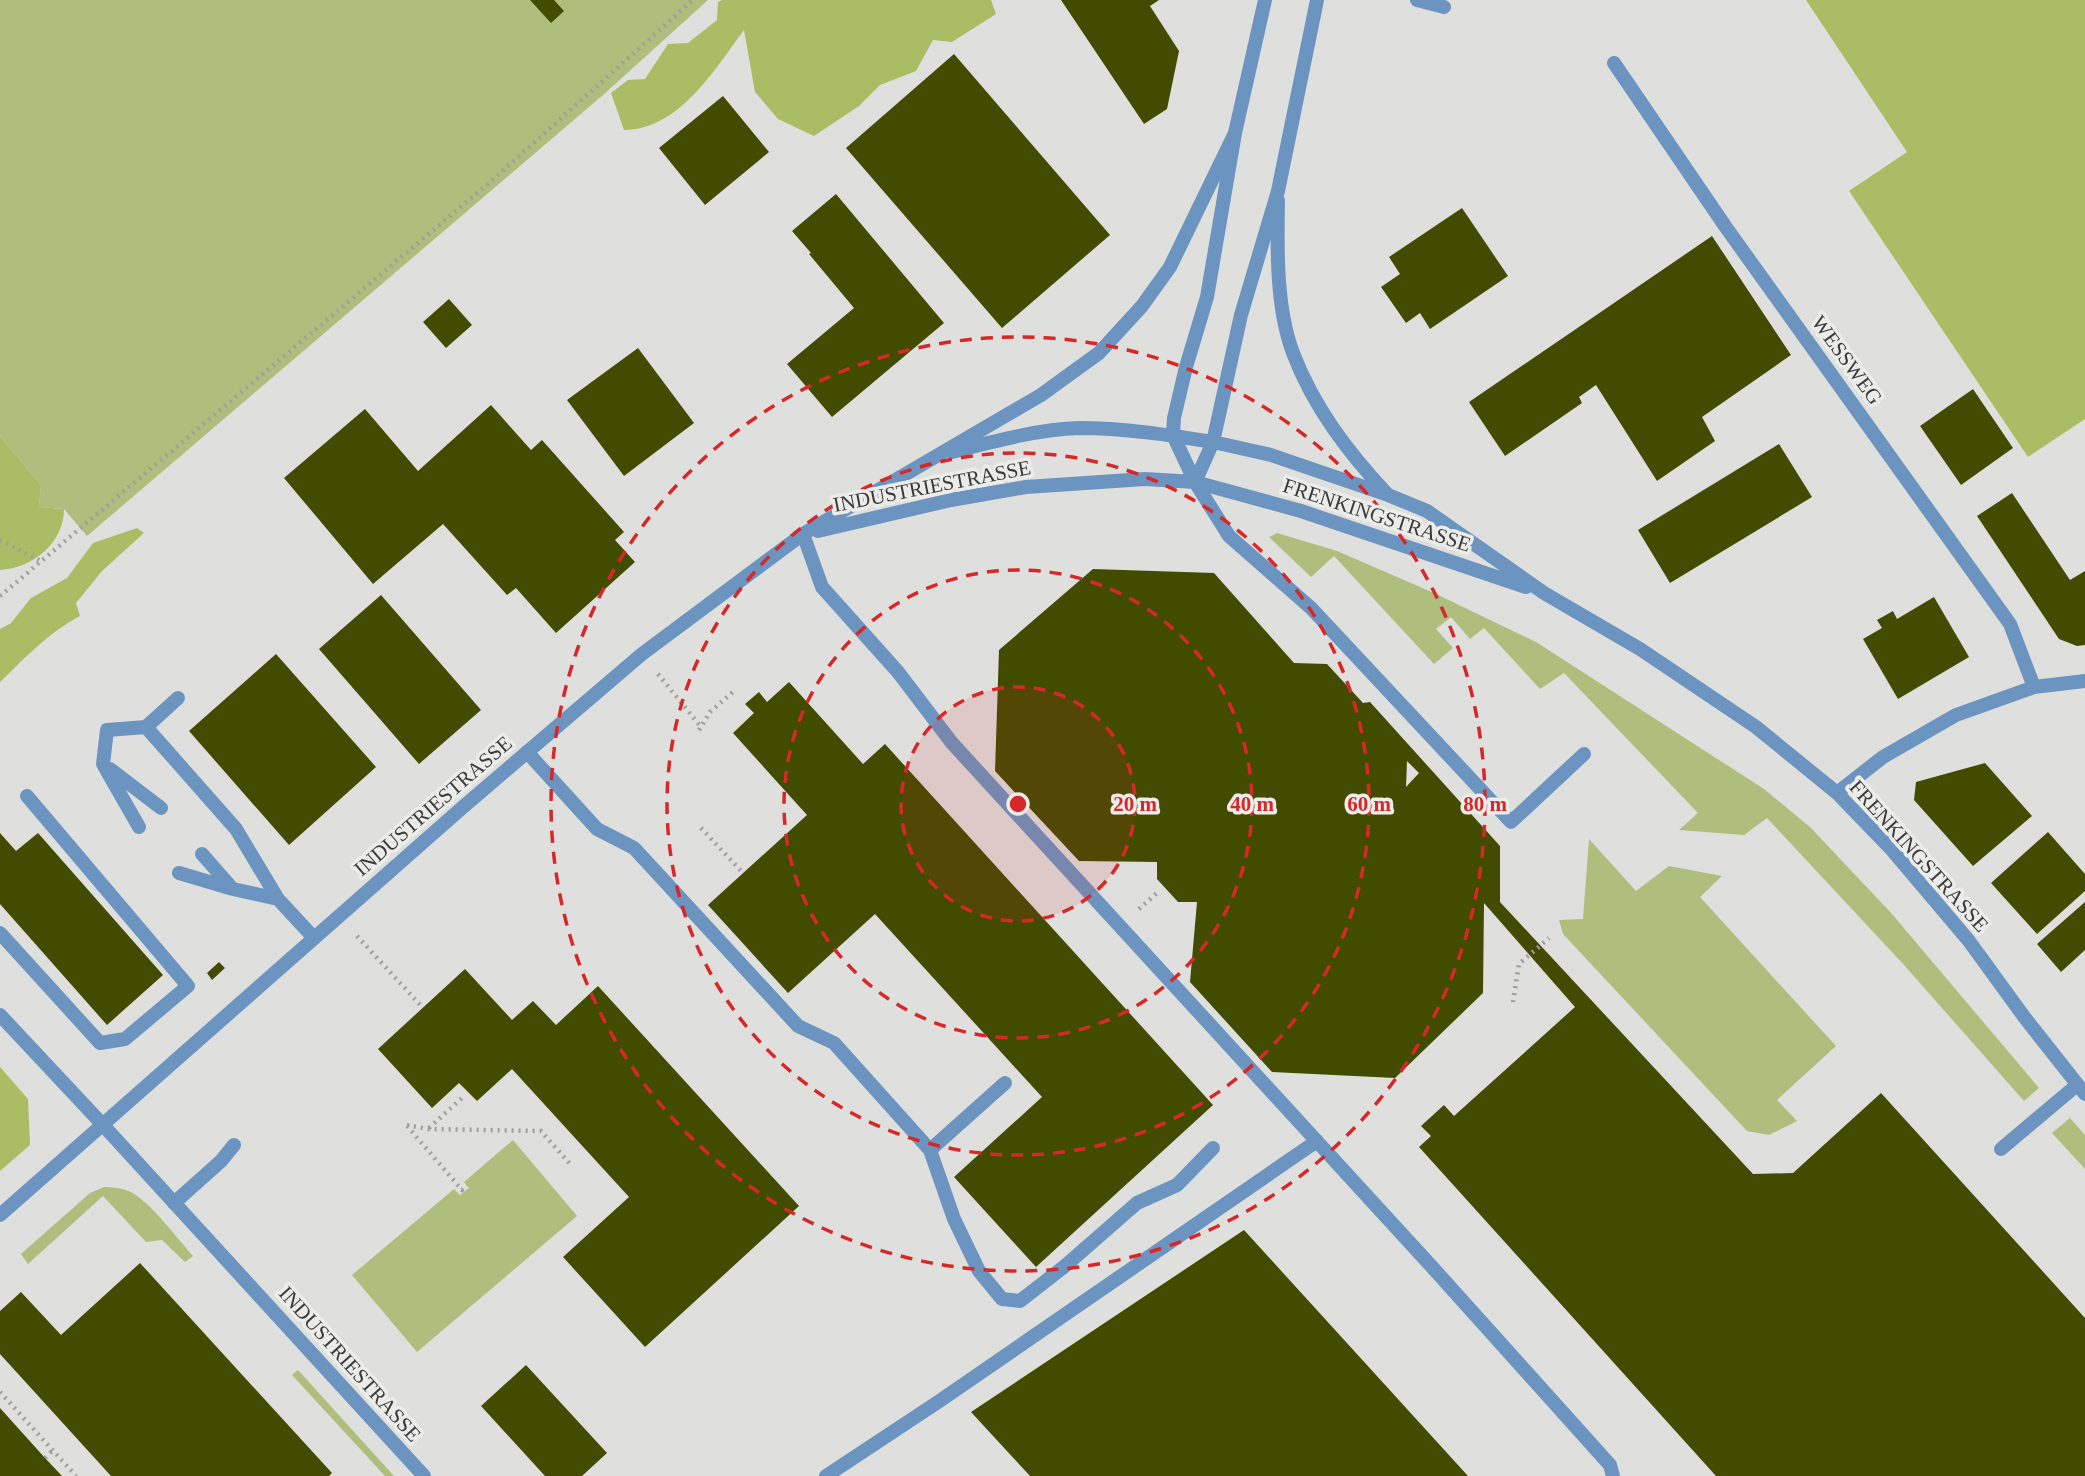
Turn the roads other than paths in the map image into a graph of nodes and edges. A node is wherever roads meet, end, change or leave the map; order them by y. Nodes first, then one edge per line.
1 (1265, 0) edge
2 (1317, 0) edge
3 (1417, 0) edge
4 (1444, 8) dead end
5 (1614, 62) dead end
6 (1235, 133) junction
7 (1278, 191) junction
8 (1173, 435) junction
9 (1213, 442) junction
10 (934, 456) junction
11 (1195, 482) junction
12 (1388, 495) junction
13 (803, 534) junction
14 (1544, 593) junction
15 (2085, 681) edge
16 (2034, 687) junction
17 (178, 698) dead end
18 (146, 727) junction
19 (527, 752) junction
20 (1584, 754) dead end
21 (103, 764) junction
22 (1837, 793) junction
23 (27, 796) dead end
24 (161, 808) dead end
25 (139, 827) dead end
26 (202, 854) dead end
27 (179, 873) dead end
28 (233, 889) junction
29 (278, 899) junction
30 (0, 933) edge
31 (314, 938) junction
32 (0, 1015) edge
33 (1005, 1083) dead end
34 (2081, 1089) edge
35 (103, 1125) junction
36 (1317, 1141) junction
37 (233, 1145) dead end
38 (1213, 1148) dead end
39 (2001, 1149) dead end
40 (930, 1150) junction
41 (174, 1203) junction
42 (0, 1215) edge
43 (424, 1476) edge
44 (826, 1476) edge
45 (1613, 1476) edge

1 - 6 street, INDUSTRIESTRASSE
2 - 7 street
3 - 4 street
5 - 16 street, WESSWEG
6 - 8 street, INDUSTRIESTRASSE
6 - 10 street, INDUSTRIESTRASSE
7 - 9 street
7 - 12 street
8 - 9 street, INDUSTRIESTRASSE
8 - 10 street, INDUSTRIESTRASSE
8 - 11 street
9 - 11 street
9 - 12 street, FRENKINGSTRASSE
10 - 13 street, INDUSTRIESTRASSE
11 - 13 street, INDUSTRIESTRASSE
11 - 14 street, FRENKINGSTRASSE
11 - 20 street
12 - 14 street, FRENKINGSTRASSE
13 - 19 street, INDUSTRIESTRASSE
13 - 36 street
14 - 22 street, FRENKINGSTRASSE
15 - 16 street
16 - 22 street
17 - 18 street
18 - 21 street
18 - 29 street
19 - 31 street, INDUSTRIESTRASSE
19 - 40 street
21 - 24 street
21 - 25 street
22 - 34 street, FRENKINGSTRASSE
23 - 30 street
26 - 28 street
27 - 28 street
28 - 29 street
29 - 31 street
31 - 35 street, INDUSTRIESTRASSE
32 - 35 street
33 - 40 street
34 - 39 street
35 - 41 street, INDUSTRIESTRASSE
35 - 42 street, INDUSTRIESTRASSE
36 - 44 street
36 - 45 street
37 - 41 street
38 - 40 street
41 - 43 street, INDUSTRIESTRASSE

